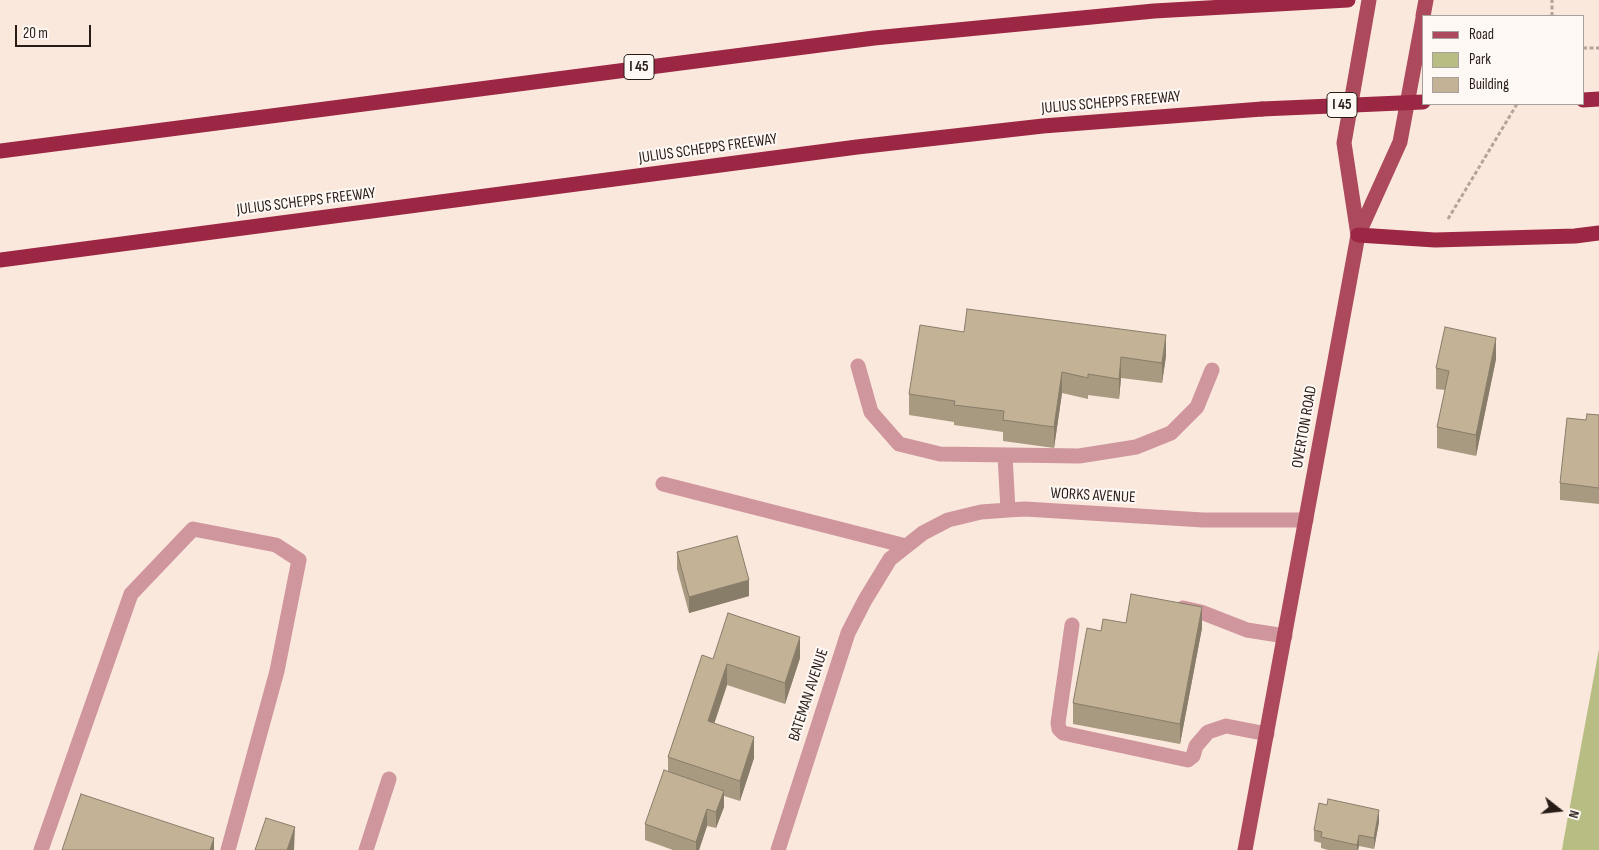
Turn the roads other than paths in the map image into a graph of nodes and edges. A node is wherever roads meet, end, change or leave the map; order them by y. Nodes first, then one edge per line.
1 (1348, 0) edge
2 (1369, 0) edge
3 (1426, 0) edge
4 (1423, 15) edge
5 (1422, 22) edge
6 (1584, 100) edge
7 (1599, 100) edge
8 (1422, 102) edge
9 (0, 151) edge
10 (1599, 233) edge
11 (1358, 235) junction
12 (0, 260) edge
13 (858, 366) dead end
14 (1212, 370) dead end
15 (1005, 455) junction
16 (663, 484) dead end
17 (1008, 510) junction
18 (1306, 520) junction
19 (906, 546) junction
20 (890, 559) joint
21 (1165, 604) edge
22 (1072, 625) dead end
23 (1285, 636) junction
24 (1267, 734) junction
25 (389, 779) dead end
26 (41, 850) edge
27 (228, 850) edge
28 (366, 850) edge
29 (778, 850) edge
30 (1245, 850) edge

1 - 9 highway, I 45
2 - 11 main road
3 - 4 main road, OVERTON ROAD
5 - 11 main road, OVERTON ROAD
6 - 7 highway
8 - 12 highway, JULIUS SCHEPPS FREEWAY / I 45, bridge
10 - 11 highway
11 - 18 main road, OVERTON ROAD
13 - 15 street
14 - 15 street
15 - 17 street
16 - 19 street
17 - 18 street, WORKS AVENUE
17 - 19 street, WORKS AVENUE
18 - 23 main road, OVERTON ROAD
19 - 20 street, WORKS AVENUE
20 - 29 street, BATEMAN AVENUE
21 - 23 street
22 - 24 street
23 - 24 main road, OVERTON ROAD
24 - 30 main road, OVERTON ROAD
25 - 28 street
26 - 27 street

